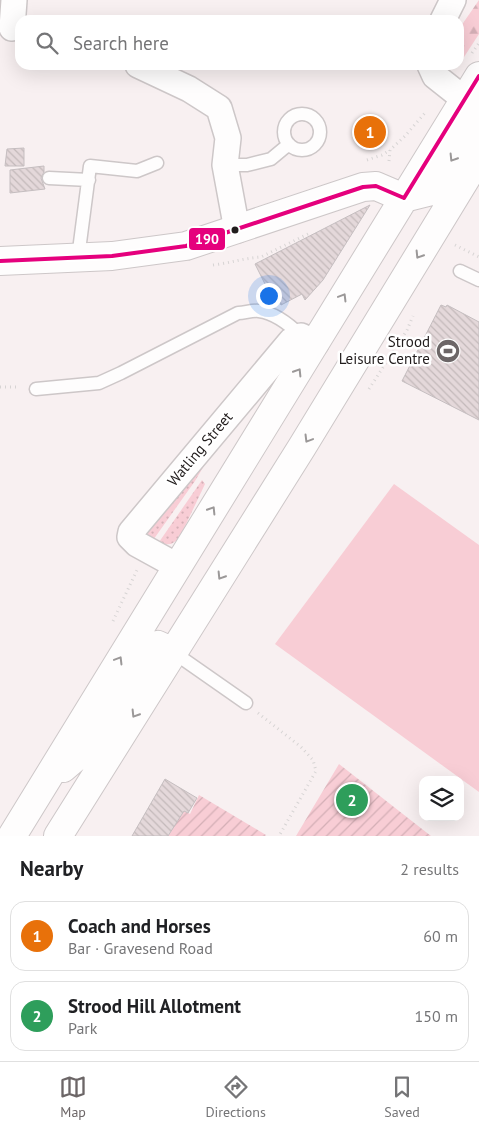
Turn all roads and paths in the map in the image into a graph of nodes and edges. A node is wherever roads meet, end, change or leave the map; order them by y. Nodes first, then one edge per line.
1 (14, 0) edge
2 (453, 0) edge
3 (446, 15) edge
4 (11, 29) edge
5 (148, 70) edge
6 (432, 70) edge
7 (479, 76) edge
8 (428, 108) dead end
9 (474, 108) edge
10 (288, 144) dead end
11 (390, 150) junction
12 (479, 157) edge
13 (361, 161) dead end
14 (389, 161) dead end
15 (157, 163) dead end
16 (226, 165) junction
17 (49, 178) dead end
18 (88, 180) junction
19 (404, 198) junction
20 (237, 230) junction
21 (78, 258) junction
22 (0, 261) edge
23 (460, 271) dead end
24 (479, 280) edge
25 (308, 339) junction
26 (342, 382) junction
27 (36, 389) dead end
28 (176, 566) junction
29 (173, 652) junction
30 (246, 703) joint
31 (44, 783) junction
32 (12, 836) edge
33 (58, 836) edge
34 (279, 836) edge

1 - 4 street
2 - 3 street
5 - 16 street
6 - 9 street
7 - 9 main road, Watling Street
8 - 11 path
9 - 19 main road, Watling Street
10 - 16 lane
11 - 13 path
11 - 14 path
12 -> 26 main road, Watling Street
15 - 18 lane
16 - 20 street
17 - 18 lane
18 - 21 lane
19 - 20 main road
25 -> 19 main road, Watling Street
20 - 21 main road
21 - 22 main road
23 - 24 lane
25 - 27 lane
28 -> 25 main road, Watling Street
25 - 28 street, Watling Street
26 - 28 main road, Watling Street
26 -> 29 main road, Watling Street
31 -> 28 main road, Watling Street
29 - 30 lane
29 - 31 main road, Watling Street
29 -> 33 main road, Watling Street
30 - 34 path
31 - 32 main road, Watling Street

